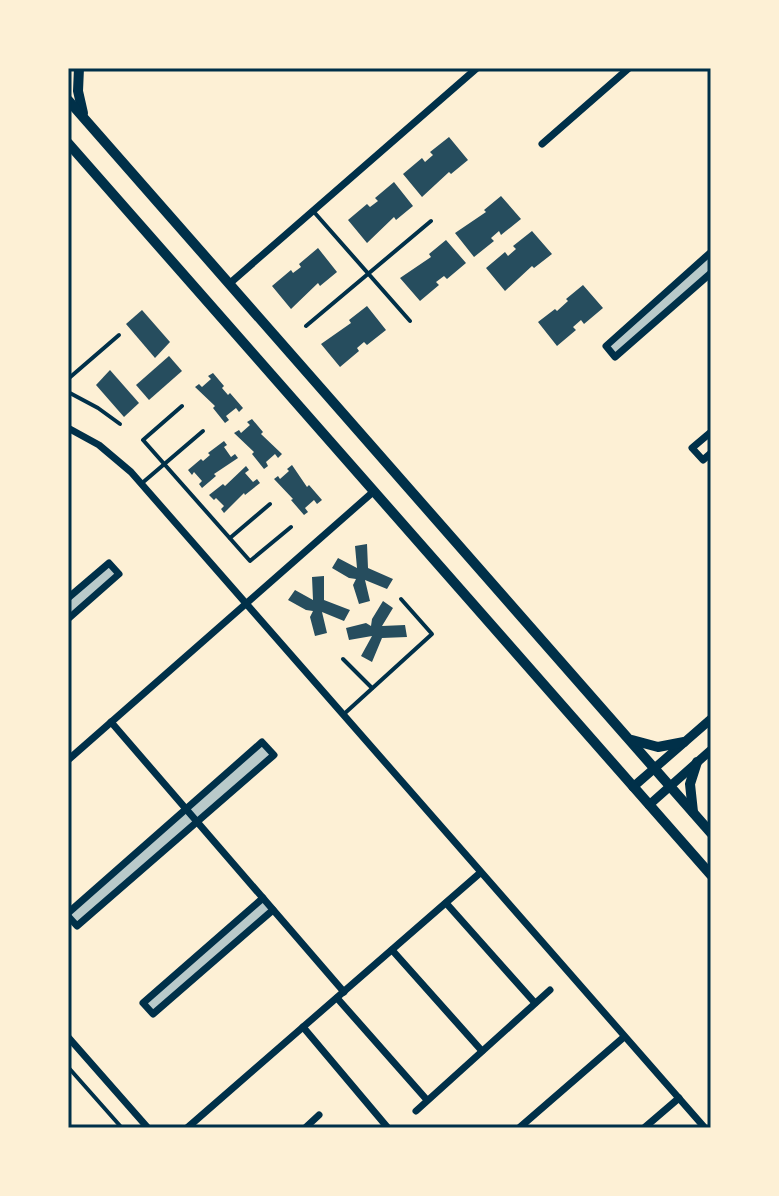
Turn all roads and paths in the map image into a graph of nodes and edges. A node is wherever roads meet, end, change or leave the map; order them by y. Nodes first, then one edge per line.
1 (79, 68) edge
2 (457, 68) edge
3 (477, 68) edge
4 (629, 68) edge
5 (466, 78) junction
6 (68, 100) edge
7 (85, 119) junction
8 (68, 143) edge
9 (542, 144) dead end
10 (313, 212) junction
11 (431, 221) dead end
12 (711, 252) edge
13 (368, 273) junction
14 (711, 273) edge
15 (229, 284) junction
16 (410, 321) dead end
17 (306, 326) dead end
18 (119, 335) dead end
19 (68, 379) edge
20 (68, 392) edge
21 (182, 406) dead end
22 (120, 424) dead end
23 (68, 428) edge
24 (203, 431) dead end
25 (711, 432) edge
26 (711, 453) edge
27 (164, 464) junction
28 (141, 484) junction
29 (373, 492) junction
30 (270, 504) dead end
31 (291, 527) dead end
32 (230, 538) junction
33 (68, 598) edge
34 (401, 599) dead end
35 (247, 603) junction
36 (68, 619) edge
37 (343, 659) dead end
38 (372, 688) junction
39 (342, 715) junction
40 (711, 719) edge
41 (111, 722) junction
42 (625, 735) junction
43 (684, 742) junction
44 (711, 750) edge
45 (68, 760) edge
46 (697, 762) junction
47 (654, 768) junction
48 (670, 786) junction
49 (633, 787) junction
50 (649, 805) junction
51 (186, 809) junction
52 (694, 814) junction
53 (197, 821) junction
54 (711, 833) edge
55 (480, 873) junction
56 (711, 875) edge
57 (263, 898) junction
58 (446, 903) junction
59 (273, 910) junction
60 (68, 914) edge
61 (392, 950) junction
62 (550, 990) dead end
63 (340, 995) junction
64 (535, 1003) junction
65 (303, 1027) junction
66 (68, 1037) edge
67 (624, 1037) junction
68 (482, 1051) junction
69 (68, 1067) edge
70 (679, 1098) junction
71 (427, 1100) junction
72 (416, 1111) dead end
73 (319, 1115) dead end
74 (122, 1128) edge
75 (148, 1128) edge
76 (187, 1128) edge
77 (305, 1128) edge
78 (388, 1128) edge
79 (519, 1128) edge
80 (644, 1128) edge
81 (705, 1128) edge

1 - 7 main road
2 - 5 street
3 - 5 street
4 - 9 street
5 - 10 street
6 - 7 main road
7 - 15 main road
8 - 29 main road
10 - 13 lane
10 - 15 street
11 - 13 lane
12 - 14 street
13 - 16 lane
13 - 17 lane
15 - 42 main road
18 - 19 lane
20 - 22 lane
21 - 27 lane
23 - 28 street
24 - 27 lane
25 - 26 street
27 - 28 lane
27 - 32 lane
28 - 35 street
29 - 35 street
29 - 49 main road
30 - 32 lane
31 - 32 lane
33 - 36 street
34 - 38 lane
35 - 39 street
35 - 41 street
37 - 38 lane
38 - 39 lane
39 - 55 street
40 - 43 street
41 - 45 street
41 - 51 street
42 - 43 main road
42 - 47 main road
43 - 47 street
44 - 46 street
46 - 48 street
46 - 52 main road
47 - 48 main road
47 - 49 street
48 - 50 street
48 - 52 main road
49 - 50 main road
50 - 56 main road
51 - 53 street
51 - 53 street
51 - 60 street
52 - 54 main road
53 - 57 street
53 - 60 street
55 - 58 street
55 - 67 street
57 - 59 street
57 - 59 street
58 - 61 street
58 - 64 street
59 - 63 street
61 - 63 street
61 - 68 street
62 - 64 street
63 - 65 street
63 - 71 street
64 - 68 street
65 - 76 street
65 - 78 street
66 - 75 street
67 - 70 street
67 - 79 street
68 - 71 street
69 - 74 lane
70 - 80 street
70 - 81 street
71 - 72 street
73 - 77 street

